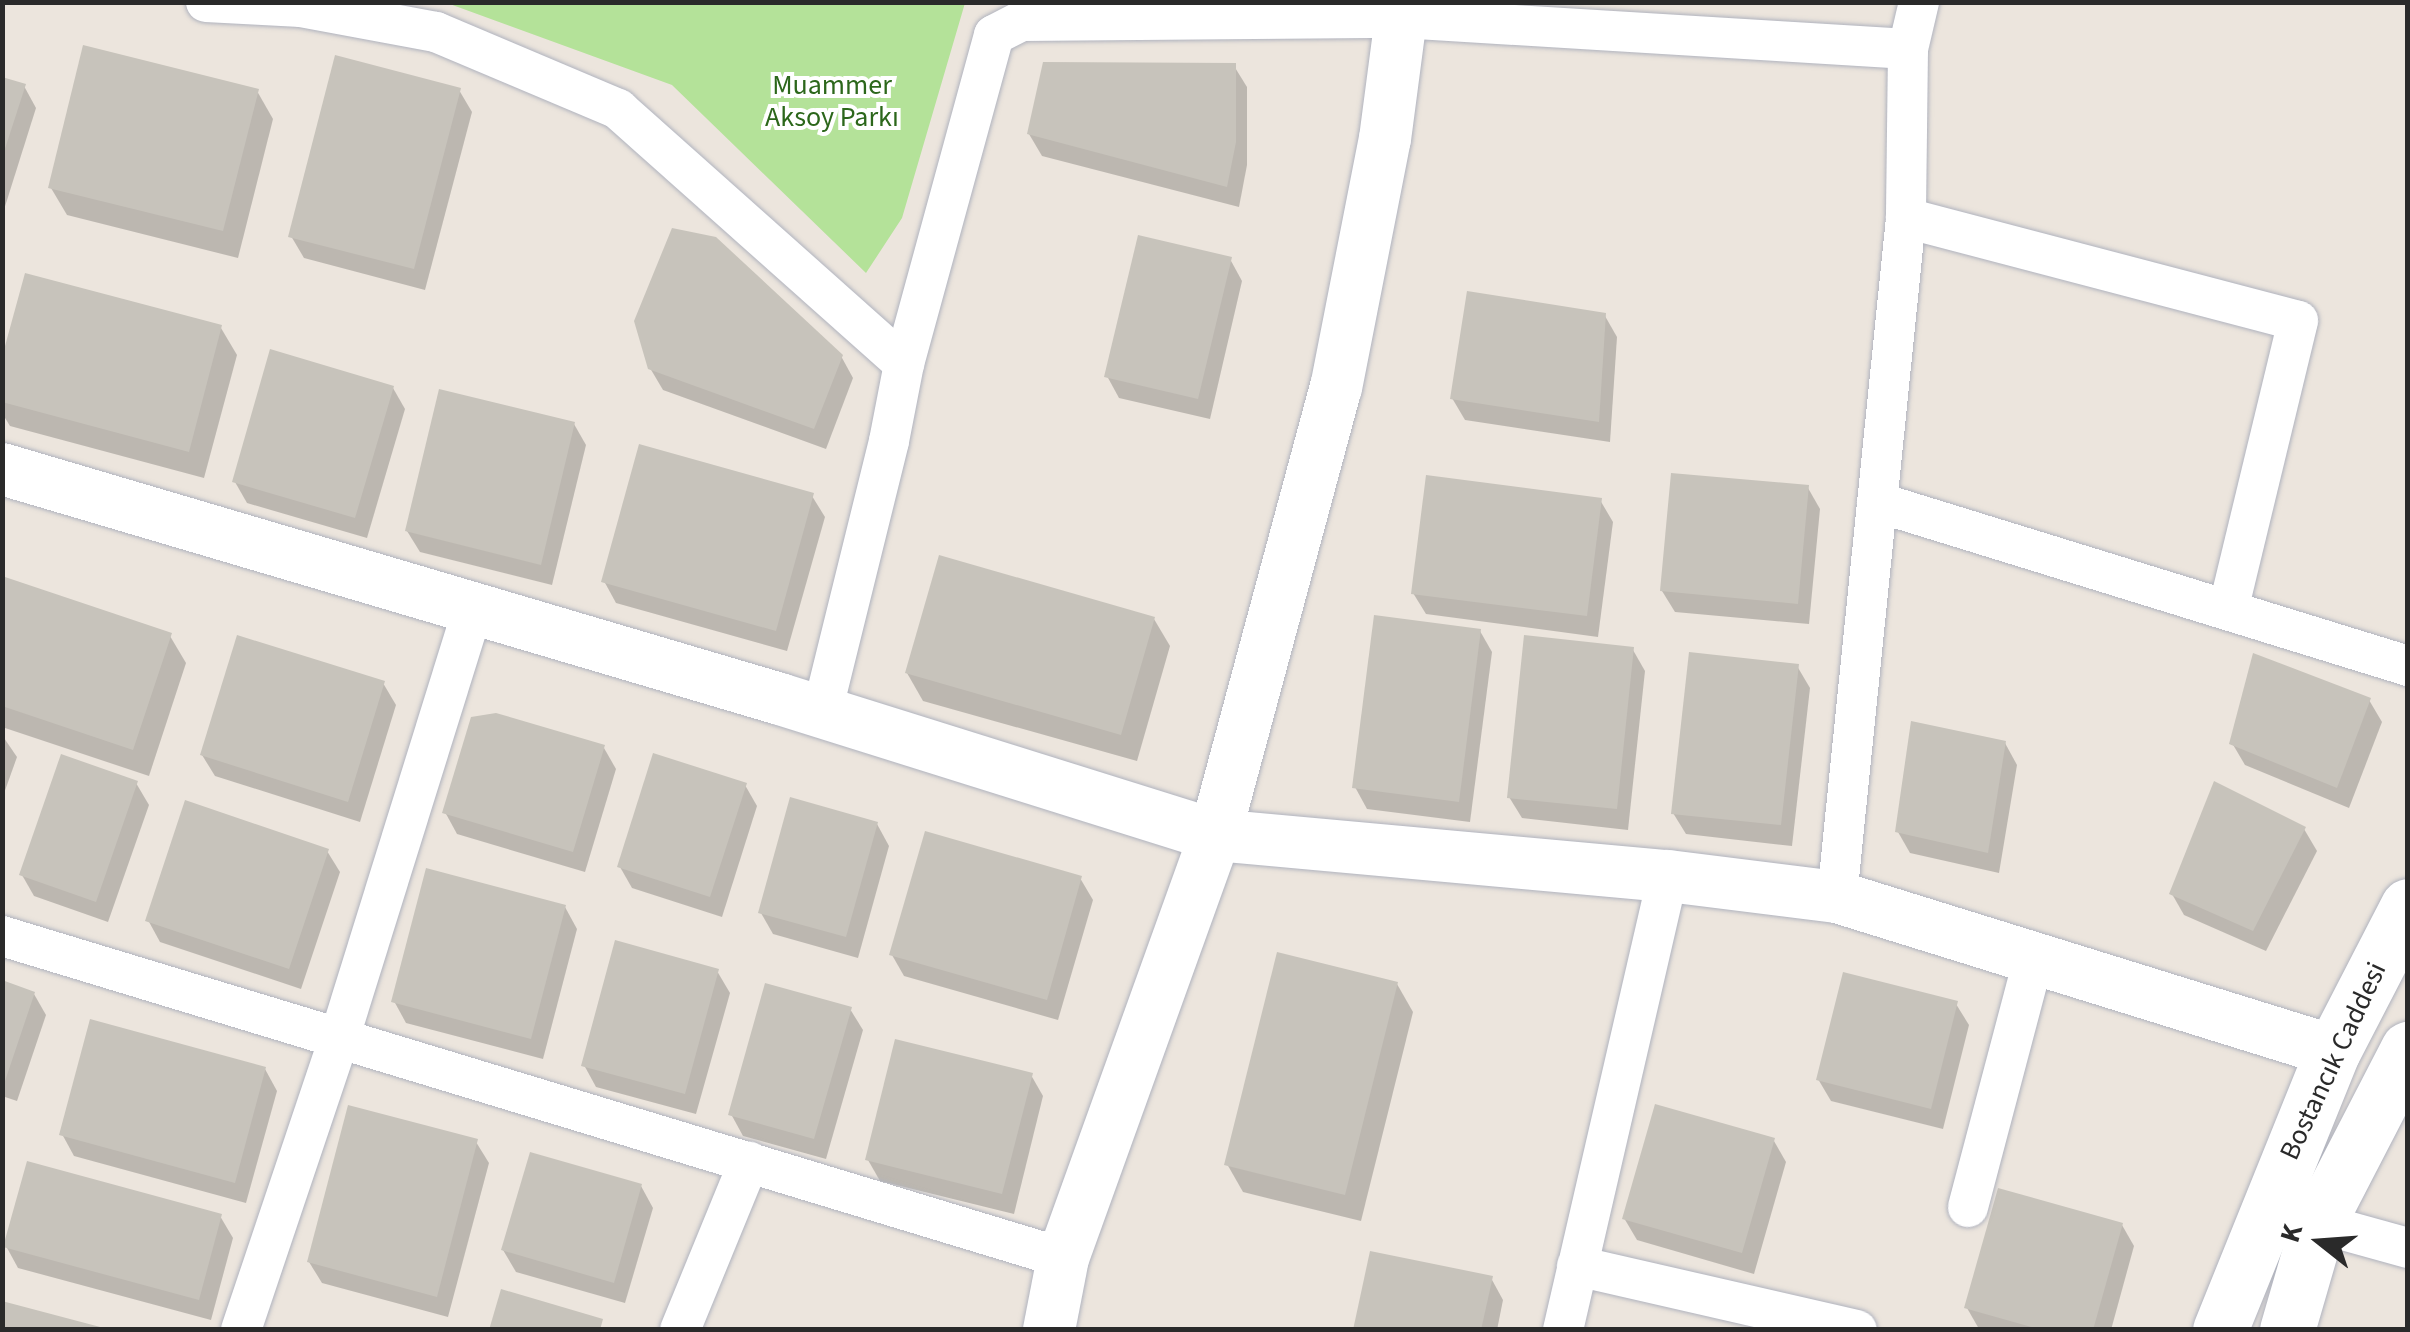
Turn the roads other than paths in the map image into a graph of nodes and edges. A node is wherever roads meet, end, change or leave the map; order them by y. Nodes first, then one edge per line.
1 (206, 2) edge
2 (1919, 2) edge
3 (1400, 10) edge
4 (1908, 49) junction
5 (1906, 218) junction
6 (904, 364) junction
7 (2, 470) edge
8 (1877, 502) junction
9 (2229, 607) junction
10 (473, 608) junction
11 (2408, 666) edge
12 (822, 712) junction
13 (1216, 835) junction
14 (1668, 876) junction
15 (1837, 897) junction
16 (2408, 906) edge
17 (2, 936) edge
18 (2034, 956) junction
19 (339, 1039) junction
20 (2408, 1049) edge
21 (2332, 1051) junction
22 (749, 1162) junction
23 (1968, 1207) dead end
24 (2318, 1222) junction
25 (2408, 1248) edge
26 (1063, 1258) junction
27 (1577, 1266) junction
28 (241, 1330) edge
29 (680, 1330) edge
30 (1049, 1330) edge
31 (1562, 1330) edge
32 (1857, 1330) edge
33 (2220, 1330) edge
34 (2287, 1330) edge

1 - 6 street
2 - 4 street
3 - 4 street
3 - 6 street
3 - 13 street
4 - 5 street
5 - 8 street
5 - 9 street
6 - 12 street
7 - 10 street
8 - 9 street
8 - 15 street
9 - 11 street
10 - 12 street
10 - 19 street
12 - 13 street
13 - 14 street
13 - 26 street
14 - 15 street
14 - 27 street
15 - 18 street
16 - 21 main road, Bostancık Caddesi
17 - 19 street
18 - 21 street
18 - 23 street
19 - 22 street
19 - 28 street
20 - 24 main road, Bostancık Caddesi
21 - 33 main road, Bostancık Caddesi
22 - 26 street
22 - 29 street
24 - 25 street
24 - 34 main road, Bostancık Caddesi
26 - 30 street
27 - 31 street
27 - 32 street

